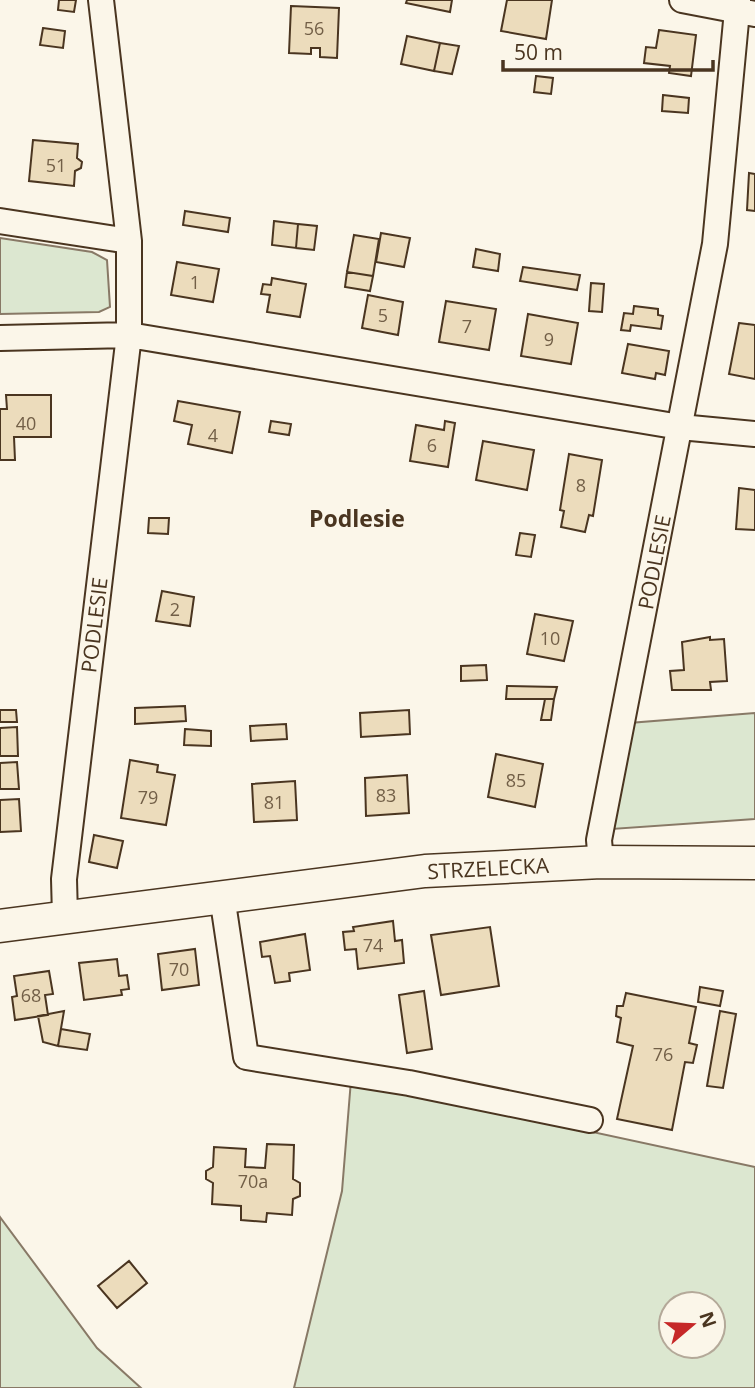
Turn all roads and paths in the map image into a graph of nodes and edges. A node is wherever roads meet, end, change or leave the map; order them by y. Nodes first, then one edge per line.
1 (101, 0) edge
2 (682, 0) edge
3 (743, 8) edge
4 (0, 221) edge
5 (129, 241) junction
6 (129, 335) junction
7 (0, 338) edge
8 (680, 427) junction
9 (755, 434) edge
10 (601, 862) junction
11 (755, 863) edge
12 (222, 896) junction
13 (65, 916) junction
14 (0, 926) edge
15 (590, 1120) dead end

1 - 5 street, PODLESIE
2 - 3 street
3 - 8 street, PODLESIE
4 - 5 street
5 - 6 street, PODLESIE
6 - 7 street
6 - 8 street
6 - 13 street, PODLESIE
8 - 9 street
8 - 10 street, PODLESIE
10 - 11 street, STRZELECKA
10 - 12 street, STRZELECKA
12 - 13 street, STRZELECKA
12 - 15 street
13 - 14 street, STRZELECKA

